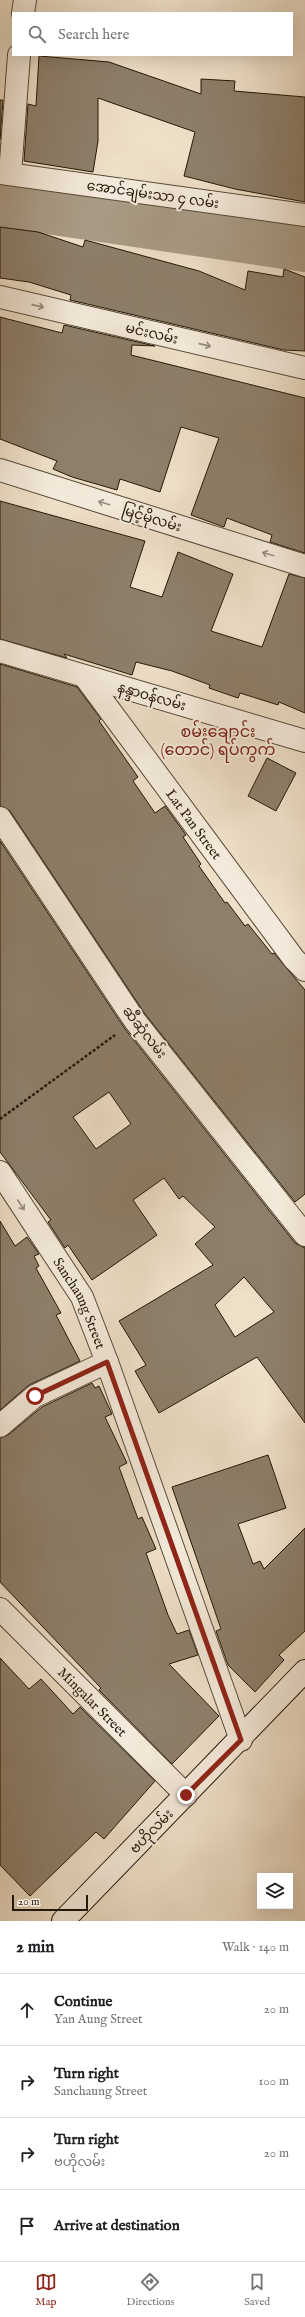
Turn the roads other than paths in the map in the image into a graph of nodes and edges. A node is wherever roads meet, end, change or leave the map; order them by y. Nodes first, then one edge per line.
1 (24, 0) edge
2 (23, 12) edge
3 (19, 56) edge
4 (5, 174) edge
5 (305, 215) edge
6 (0, 297) edge
7 (305, 368) edge
8 (0, 470) edge
9 (305, 566) edge
10 (0, 651) edge
11 (85, 677) junction
12 (305, 741) edge
13 (0, 818) edge
14 (301, 958) edge
15 (3, 1183) edge
16 (305, 1235) edge
17 (107, 1362) junction
18 (0, 1426) edge
19 (0, 1609) edge
20 (303, 1679) edge
21 (241, 1740) junction
22 (186, 1795) junction
23 (63, 1921) edge

1 - 2 street
3 - 4 street
4 - 5 street, အောင်ချမ်းသာ ၄ လမ်း
6 -> 7 street, မင်းလမ်း
9 -> 8 street, မြင့်မိုလမ်း
10 - 11 street, နန္ဒာ၀န်လမ်း
11 - 12 street, နန္ဒာ၀န်လမ်း
11 - 14 street, Lat Pan Street
13 - 16 street, ဆီဆုံလမ်း
15 -> 17 street, Sanchaung Street
17 - 18 street
17 - 21 street, Sanchaung Street
19 - 22 street, Mingalar Street
20 - 21 street, ဗဟိုလမ်း
21 - 22 street, ဗဟိုလမ်း
22 - 23 street, ဗဟိုလမ်း

